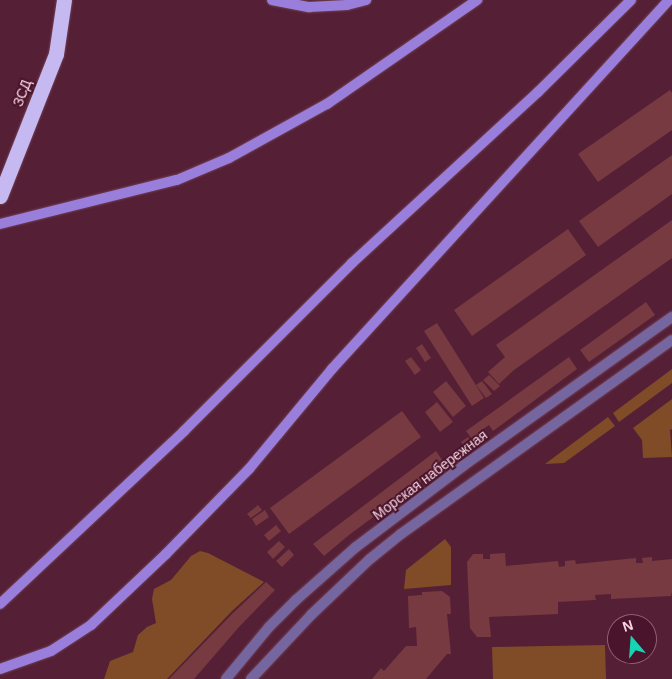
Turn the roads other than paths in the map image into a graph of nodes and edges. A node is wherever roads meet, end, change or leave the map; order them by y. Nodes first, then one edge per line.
1 (64, 0) edge
2 (272, 0) edge
3 (366, 0) edge
4 (477, 0) edge
5 (631, 0) edge
6 (669, 0) edge
7 (0, 196) edge
8 (0, 224) edge
9 (672, 317) edge
10 (672, 340) edge
11 (0, 604) edge
12 (0, 669) edge
13 (226, 679) edge
14 (251, 679) edge

1 - 7 highway, ЗСД
2 - 3 main road
4 - 8 main road
5 - 11 main road
6 - 12 main road
9 - 13 street, Морская набережная
10 - 14 street

